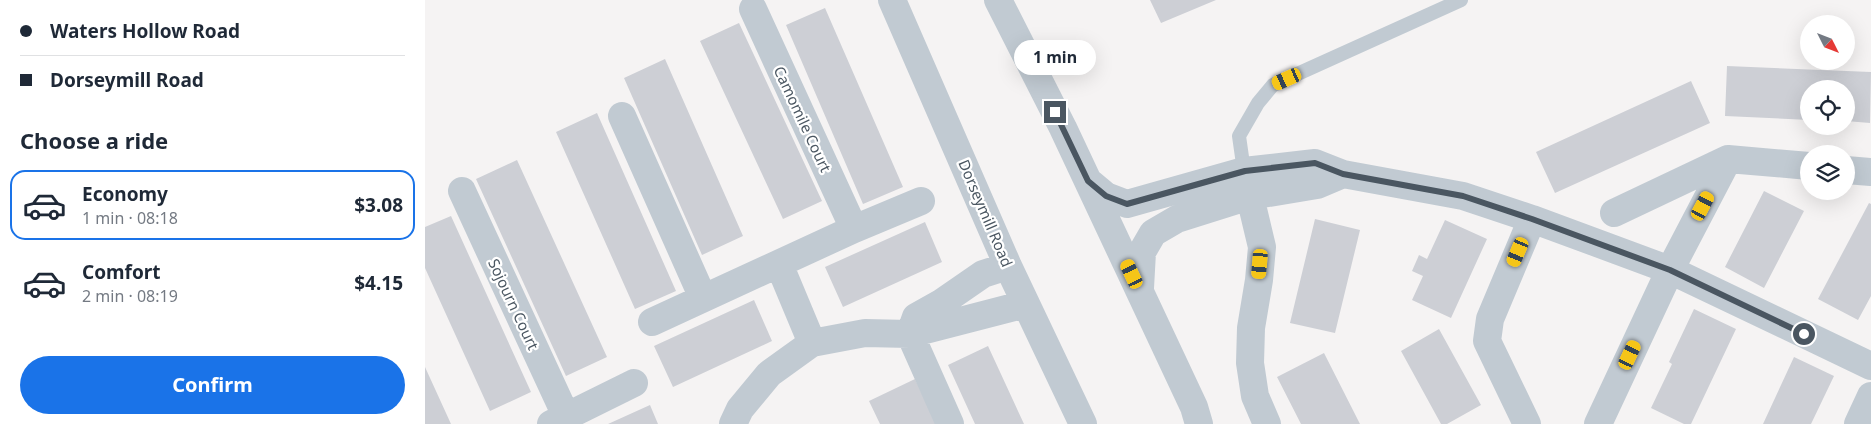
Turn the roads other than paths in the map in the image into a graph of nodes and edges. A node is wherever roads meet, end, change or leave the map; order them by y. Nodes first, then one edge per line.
1 (892, 0) edge
2 (998, 0) edge
3 (1461, 0) edge
4 (753, 9) dead end
5 (622, 116) dead end
6 (1728, 159) junction
7 (1800, 165) edge
8 (1855, 171) edge
9 (1871, 172) edge
10 (1088, 181) junction
11 (1247, 184) junction
12 (462, 191) dead end
13 (921, 201) dead end
14 (1614, 213) dead end
15 (1532, 219) junction
16 (854, 229) junction
17 (779, 264) junction
18 (1008, 266) junction
19 (1670, 270) junction
20 (1139, 290) junction
21 (703, 298) junction
22 (1026, 304) junction
23 (652, 322) dead end
24 (910, 334) junction
25 (812, 343) junction
26 (1871, 366) edge
27 (634, 383) dead end
28 (1871, 396) edge
29 (559, 420) edge
30 (733, 424) edge
31 (950, 424) edge
32 (1083, 424) edge
33 (1199, 424) edge
34 (1267, 424) edge
35 (1527, 424) edge
36 (1598, 424) edge
37 (1858, 424) edge

1 - 18 street, Dorseymill Road
2 - 10 street
3 - 11 lane
4 - 16 street, Camomile Court
5 - 21 street
6 - 7 street
6 - 14 street
6 - 19 street
8 - 9 street
10 - 11 street
10 - 20 street
11 - 15 street
11 - 20 street
11 - 34 street
12 - 29 street, Sojourn Court
13 - 16 street
15 - 19 street
15 - 35 street
16 - 17 street
17 - 21 street
17 - 25 street
18 - 22 street, Dorseymill Road
18 - 24 street
19 - 26 street
19 - 36 street
20 - 33 street
21 - 23 street
22 - 24 street
22 - 32 street, Dorseymill Road
24 - 25 street
24 - 31 street
25 - 30 street
27 - 29 street, Sojourn Court
28 - 37 street

